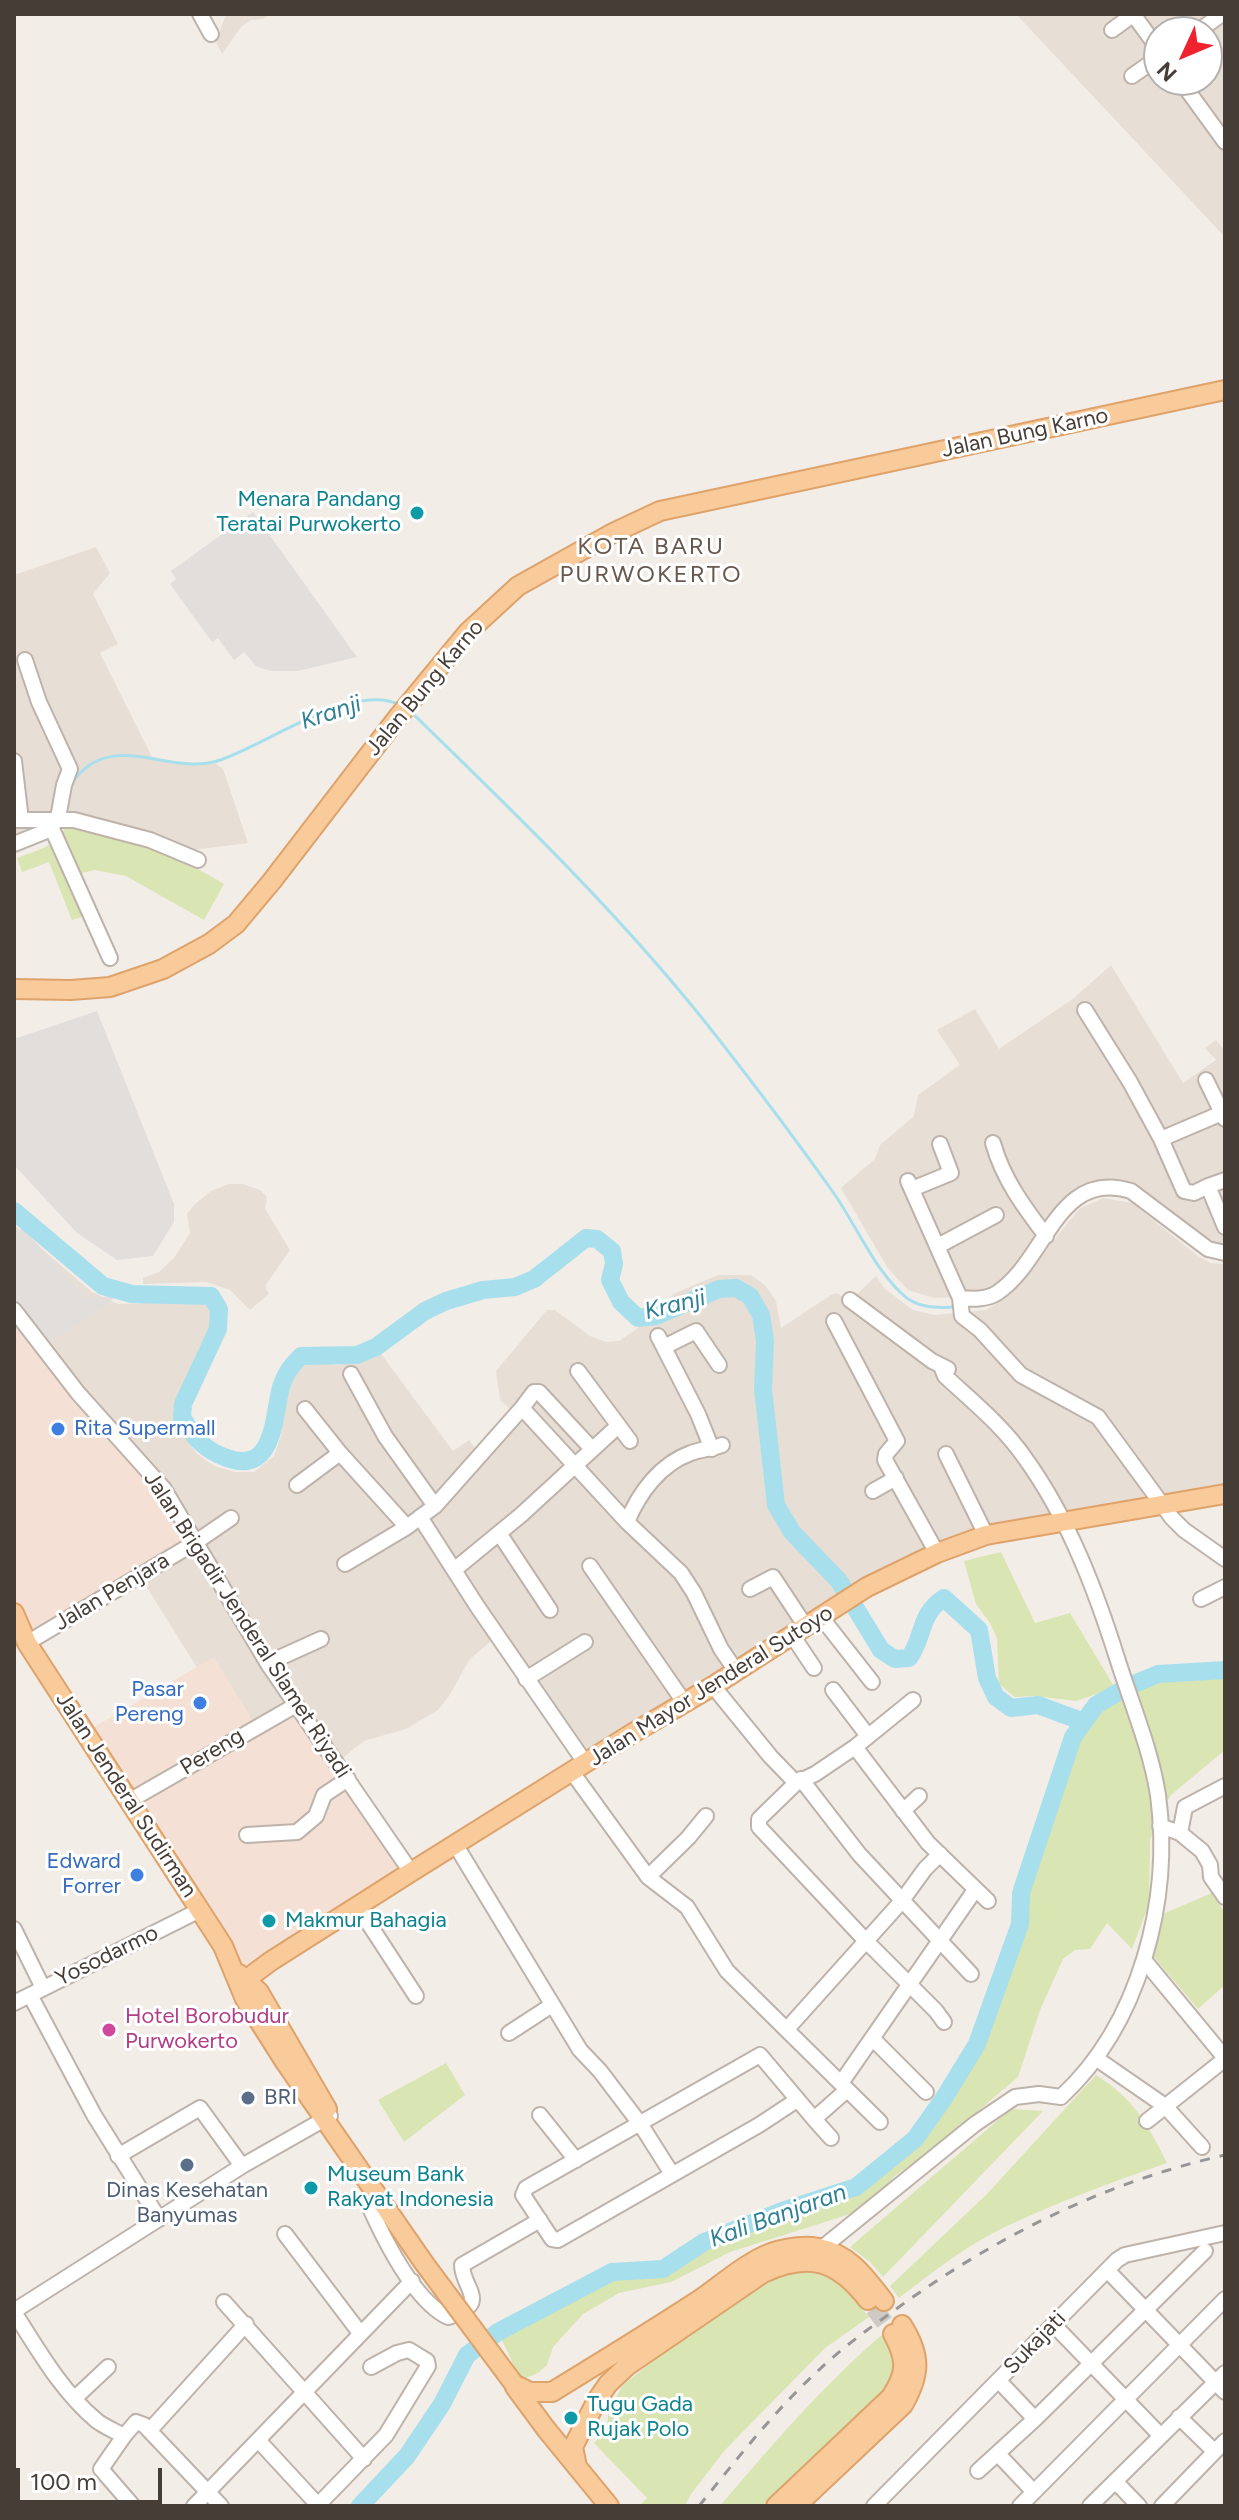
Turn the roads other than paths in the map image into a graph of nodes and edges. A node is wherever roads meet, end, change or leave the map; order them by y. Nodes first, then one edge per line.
1 (200, 14) edge
2 (1133, 14) edge
3 (1112, 30) dead end
4 (211, 34) dead end
5 (1143, 68) edge
6 (1132, 76) dead end
7 (1192, 96) edge
8 (1225, 142) edge
9 (1225, 390) edge
10 (22, 670) edge
11 (14, 761) edge
12 (18, 820) edge
13 (59, 826) junction
14 (14, 844) edge
15 (198, 860) dead end
16 (110, 958) dead end
17 (14, 989) edge
18 (1085, 1010) dead end
19 (1206, 1080) dead end
20 (1220, 1096) edge
21 (1223, 1116) edge
22 (1161, 1139) junction
23 (993, 1143) dead end
24 (940, 1144) dead end
25 (1225, 1180) edge
26 (1208, 1186) junction
27 (996, 1215) dead end
28 (1225, 1227) edge
29 (1046, 1236) junction
30 (938, 1246) junction
31 (1225, 1253) edge
32 (850, 1300) dead end
33 (961, 1303) junction
34 (14, 1310) edge
35 (834, 1321) dead end
36 (719, 1365) dead end
37 (578, 1371) dead end
38 (351, 1374) dead end
39 (522, 1408) junction
40 (305, 1409) dead end
41 (618, 1426) junction
42 (630, 1441) dead end
43 (592, 1449) junction
44 (340, 1453) junction
45 (946, 1454) dead end
46 (574, 1466) junction
47 (896, 1478) junction
48 (297, 1485) dead end
49 (873, 1491) dead end
50 (1225, 1494) edge
51 (1161, 1504) junction
52 (435, 1506) junction
53 (420, 1517) junction
54 (231, 1518) dead end
55 (1067, 1521) junction
56 (627, 1522) junction
57 (407, 1527) junction
58 (499, 1533) junction
59 (986, 1535) junction
60 (196, 1542) junction
61 (937, 1553) junction
62 (1225, 1559) edge
63 (345, 1564) dead end
64 (590, 1566) dead end
65 (454, 1570) junction
66 (1225, 1587) edge
67 (750, 1589) dead end
68 (1201, 1599) dead end
69 (550, 1610) dead end
70 (810, 1624) junction
71 (18, 1627) edge
72 (321, 1639) dead end
73 (585, 1642) dead end
74 (268, 1663) junction
75 (814, 1668) dead end
76 (736, 1671) junction
77 (526, 1679) junction
78 (872, 1682) dead end
79 (713, 1686) junction
80 (833, 1690) dead end
81 (913, 1700) dead end
82 (684, 1702) junction
83 (296, 1705) junction
84 (868, 1736) junction
85 (855, 1747) junction
86 (579, 1768) junction
87 (348, 1779) junction
88 (798, 1781) junction
89 (1225, 1786) edge
90 (919, 1796) dead end
91 (129, 1801) junction
92 (903, 1811) junction
93 (706, 1816) dead end
94 (1160, 1826) junction
95 (1180, 1833) junction
96 (247, 1835) dead end
97 (455, 1844) junction
98 (940, 1854) junction
99 (411, 1872) junction
100 (648, 1877) junction
101 (1218, 1879) edge
102 (975, 1890) junction
103 (1225, 1897) edge
104 (988, 1901) dead end
105 (901, 1902) junction
106 (358, 1907) junction
107 (200, 1910) junction
108 (14, 1929) edge
109 (940, 1940) junction
110 (866, 1941) junction
111 (1144, 1960) junction
112 (971, 1974) dead end
113 (240, 1978) junction
114 (909, 1983) junction
115 (36, 1992) junction
116 (416, 1996) dead end
117 (14, 2003) edge
118 (552, 2005) junction
119 (944, 2022) dead end
120 (787, 2029) junction
121 (509, 2033) dead end
122 (872, 2038) junction
123 (1225, 2058) edge
124 (1097, 2059) junction
125 (844, 2086) junction
126 (926, 2092) dead end
127 (797, 2100) junction
128 (1165, 2106) junction
129 (540, 2115) dead end
130 (814, 2119) junction
131 (330, 2121) junction
132 (1147, 2121) dead end
133 (880, 2122) dead end
134 (641, 2125) junction
135 (831, 2138) dead end
136 (1202, 2147) dead end
137 (118, 2156) junction
138 (576, 2160) junction
139 (242, 2166) junction
140 (672, 2174) junction
141 (376, 2195) junction
142 (159, 2219) junction
143 (540, 2220) junction
144 (1225, 2233) edge
145 (285, 2234) dead end
146 (822, 2248) junction
147 (1205, 2251) dead end
148 (1107, 2270) junction
149 (412, 2281) junction
150 (1225, 2299) edge
151 (224, 2302) dead end
152 (1144, 2309) junction
153 (14, 2311) edge
154 (246, 2324) junction
155 (1053, 2324) junction
156 (360, 2333) junction
157 (1179, 2346) junction
158 (1090, 2363) junction
159 (108, 2367) dead end
160 (371, 2367) dead end
161 (999, 2381) junction
162 (1222, 2382) edge
163 (514, 2384) junction
164 (304, 2391) junction
165 (552, 2392) junction
166 (75, 2398) junction
167 (1126, 2399) junction
168 (1179, 2417) junction
169 (1035, 2419) junction
170 (585, 2426) junction
171 (546, 2429) junction
172 (150, 2430) junction
173 (1160, 2435) junction
174 (124, 2436) junction
175 (258, 2440) junction
176 (1220, 2446) edge
177 (998, 2454) junction
178 (364, 2459) junction
179 (577, 2467) junction
180 (978, 2471) dead end
181 (1115, 2481) junction
182 (1033, 2491) junction
183 (207, 2492) junction
184 (123, 2503) edge
185 (318, 2505) edge
186 (877, 2505) edge
187 (194, 2506) edge
188 (221, 2506) edge
189 (609, 2506) edge
190 (776, 2506) edge
191 (796, 2506) edge
192 (1020, 2506) edge
193 (1090, 2506) edge
194 (1139, 2506) edge
195 (1162, 2506) edge

1 - 4 street
2 - 3 street
5 - 6 street
7 - 8 street
9 - 17 main road, Jalan Bung Karno
10 - 13 street
11 - 12 street
12 - 13 street
13 - 14 street
13 - 15 street
13 - 16 street
18 - 22 street
19 - 20 street
20 - 21 street
21 - 22 street
22 - 26 street
23 - 29 street
24 - 30 street
25 - 26 street
26 - 28 street
27 - 30 street
29 - 31 street
29 - 33 street
30 - 33 street
32 - 55 street
33 - 51 street
34 - 60 street, Jalan Brigadir Jenderal Slamet Riyadi
35 - 47 street
36 - 56 street
37 - 41 street
38 - 52 street
39 - 43 street
39 - 46 street
39 - 52 street
40 - 44 street
41 - 42 street
41 - 43 street
43 - 46 street
44 - 48 street
44 - 57 street
45 - 59 street
46 - 56 street
46 - 58 street
47 - 49 street
47 - 61 street
50 - 51 main road, Jalan Mayor Jenderal Sutoyo
51 - 55 main road, Jalan Mayor Jenderal Sutoyo
51 - 62 street
52 - 53 street
53 - 57 street
53 - 65 street
54 - 60 street, Jalan Penjara
55 - 59 main road, Jalan Mayor Jenderal Sutoyo
55 - 94 street
56 - 76 street
57 - 63 street
58 - 65 street
58 - 69 street
59 - 61 main road, Jalan Mayor Jenderal Sutoyo
60 - 71 street, Jalan Penjara
60 - 74 street, Jalan Brigadir Jenderal Slamet Riyadi
61 - 70 main road, Jalan Mayor Jenderal Sutoyo
64 - 82 street
65 - 77 street
66 - 68 street
67 - 70 street
70 - 75 street
70 - 76 main road, Jalan Mayor Jenderal Sutoyo
70 - 78 street
71 - 91 main road, Jalan Jenderal Sudirman
72 - 74 street
73 - 77 street
74 - 83 street, Jalan Brigadir Jenderal Slamet Riyadi
76 - 79 main road, Jalan Mayor Jenderal Sutoyo
77 - 86 street
79 - 82 main road, Jalan Mayor Jenderal Sutoyo
79 - 88 street
80 - 84 street
81 - 84 street
82 - 86 main road, Jalan Mayor Jenderal Sutoyo
83 - 87 street, Jalan Brigadir Jenderal Slamet Riyadi
83 - 91 street, Pereng
84 - 85 street
85 - 88 street
85 - 92 street
86 - 97 main road, Jalan Mayor Jenderal Sutoyo
86 - 100 street
87 - 96 street
87 - 99 street, Jalan Brigadir Jenderal Slamet Riyadi
88 - 105 street
88 - 110 street
89 - 95 street
90 - 92 street
91 - 107 main road, Jalan Jenderal Sudirman
92 - 98 street
93 - 100 street
94 - 95 street
94 - 111 street
95 - 101 street
97 - 99 main road, Jalan Mayor Jenderal Sutoyo
97 - 118 street
98 - 102 street
98 - 105 street
99 - 106 main road, Jalan Mayor Jenderal Sutoyo
100 - 120 street
101 - 103 street
102 - 104 street
102 - 109 street
105 - 109 street
105 - 110 street
106 - 113 main road, Jalan Mayor Jenderal Sutoyo
106 - 116 street
107 - 113 main road, Jalan Jenderal Sudirman
107 - 115 street, Yosodarmo
108 - 115 street
109 - 112 street
109 - 114 street
110 - 114 street
110 - 120 street
111 - 123 street
111 - 124 street
113 - 131 main road, Jalan Jenderal Sudirman
114 - 119 street
114 - 122 street
115 - 117 street, Yosodarmo
115 - 137 street
118 - 121 street
118 - 134 street
120 - 125 street
122 - 125 street
122 - 126 street
123 - 128 street
124 - 128 street
124 - 146 street
125 - 130 street
125 - 133 street
127 - 130 street
127 - 134 street
127 - 140 street
128 - 132 street
128 - 136 street
129 - 138 street
130 - 135 street
131 - 139 street
131 - 141 main road, Jalan Jenderal Sudirman
134 - 138 street
134 - 140 street
137 - 139 street
137 - 142 street
138 - 143 street
139 - 142 street
140 - 143 street
141 - 149 street
141 - 163 main road, Jalan Jenderal Sudirman, bridge
142 - 153 street
143 - 149 street
144 - 148 street, Sukajati
145 - 156 street
146 - 165 main road
146 - 170 main road
147 - 152 street
148 - 152 street
148 - 155 street, Sukajati
149 - 156 street
150 - 157 street
151 - 154 street
152 - 157 street
152 - 158 street
153 - 166 street
154 - 164 street
154 - 172 street
155 - 158 street
155 - 161 street, Sukajati
156 - 164 street
157 - 162 street
157 - 167 street
158 - 167 street
158 - 169 street
159 - 166 street
160 - 178 street
161 - 169 street
161 - 186 street, Sukajati
162 - 168 street
163 - 165 main road
163 - 171 main road
164 - 175 street
164 - 178 street
165 - 170 main road
165 - 171 main road
166 - 174 street
167 - 173 street
167 - 182 street
168 - 173 street
168 - 176 street
169 - 177 street
170 - 171 main road
170 - 179 main road
171 - 179 main road
172 - 174 street
172 - 183 street
173 - 181 street
174 - 184 street
175 - 183 street
175 - 185 street
176 - 195 street
177 - 180 street
177 - 182 street
178 - 185 street
179 - 189 main road
181 - 193 street
181 - 194 street
182 - 192 street
183 - 187 street
183 - 188 street
190 - 191 main road

